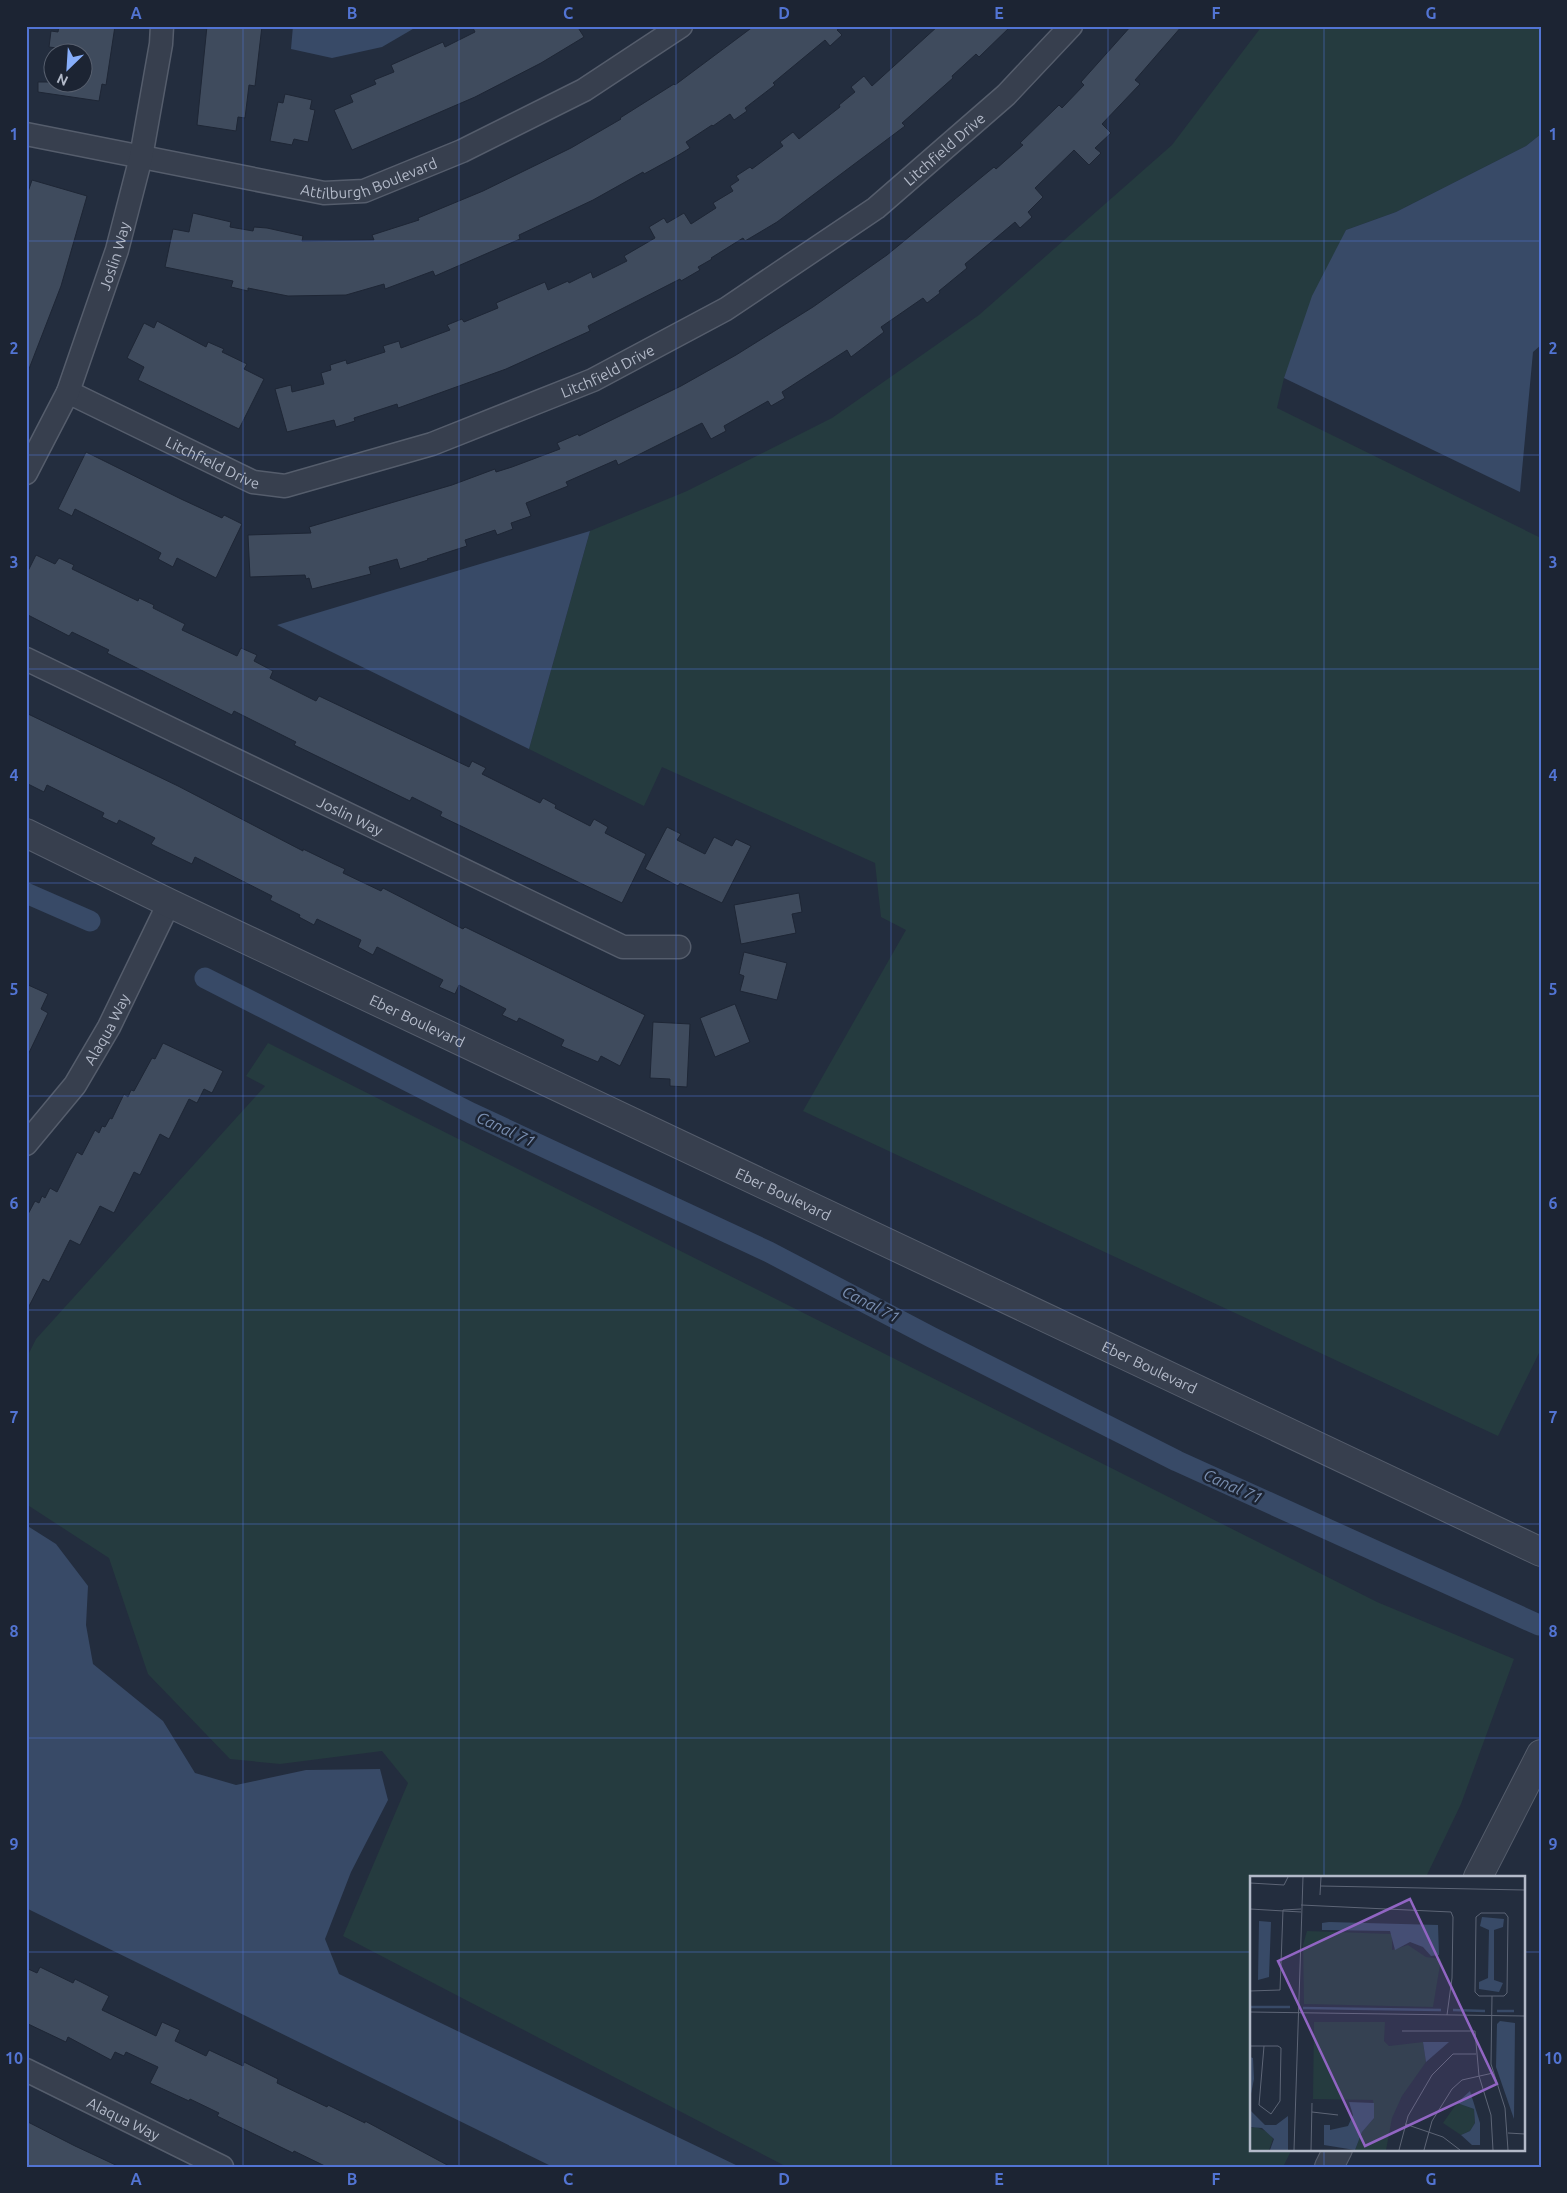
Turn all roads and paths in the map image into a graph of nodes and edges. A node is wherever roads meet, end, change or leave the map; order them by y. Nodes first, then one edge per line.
1 (162, 26) edge
2 (681, 26) edge
3 (1071, 26) edge
4 (26, 134) edge
5 (141, 157) junction
6 (68, 392) junction
7 (26, 473) edge
8 (26, 659) edge
9 (26, 833) edge
10 (169, 903) junction
11 (679, 947) dead end
12 (26, 1144) edge
13 (1541, 1552) edge
14 (1541, 1754) edge
15 (1479, 1876) edge
16 (26, 2070) edge
17 (1338, 2150) edge
18 (222, 2167) edge
19 (1329, 2167) edge

1 - 5 street, Joslin Way
2 - 5 street, Attilburgh Boulevard
3 - 6 street, Litchfield Drive
4 - 5 street, Attilburgh Boulevard
5 - 6 street, Joslin Way
6 - 7 street, Joslin Way
8 - 11 street, Joslin Way
9 - 10 street, Eber Boulevard
10 - 12 street, Alaqua Way
10 - 13 street, Eber Boulevard
14 - 15 street
16 - 18 street, Alaqua Way
17 - 19 street

